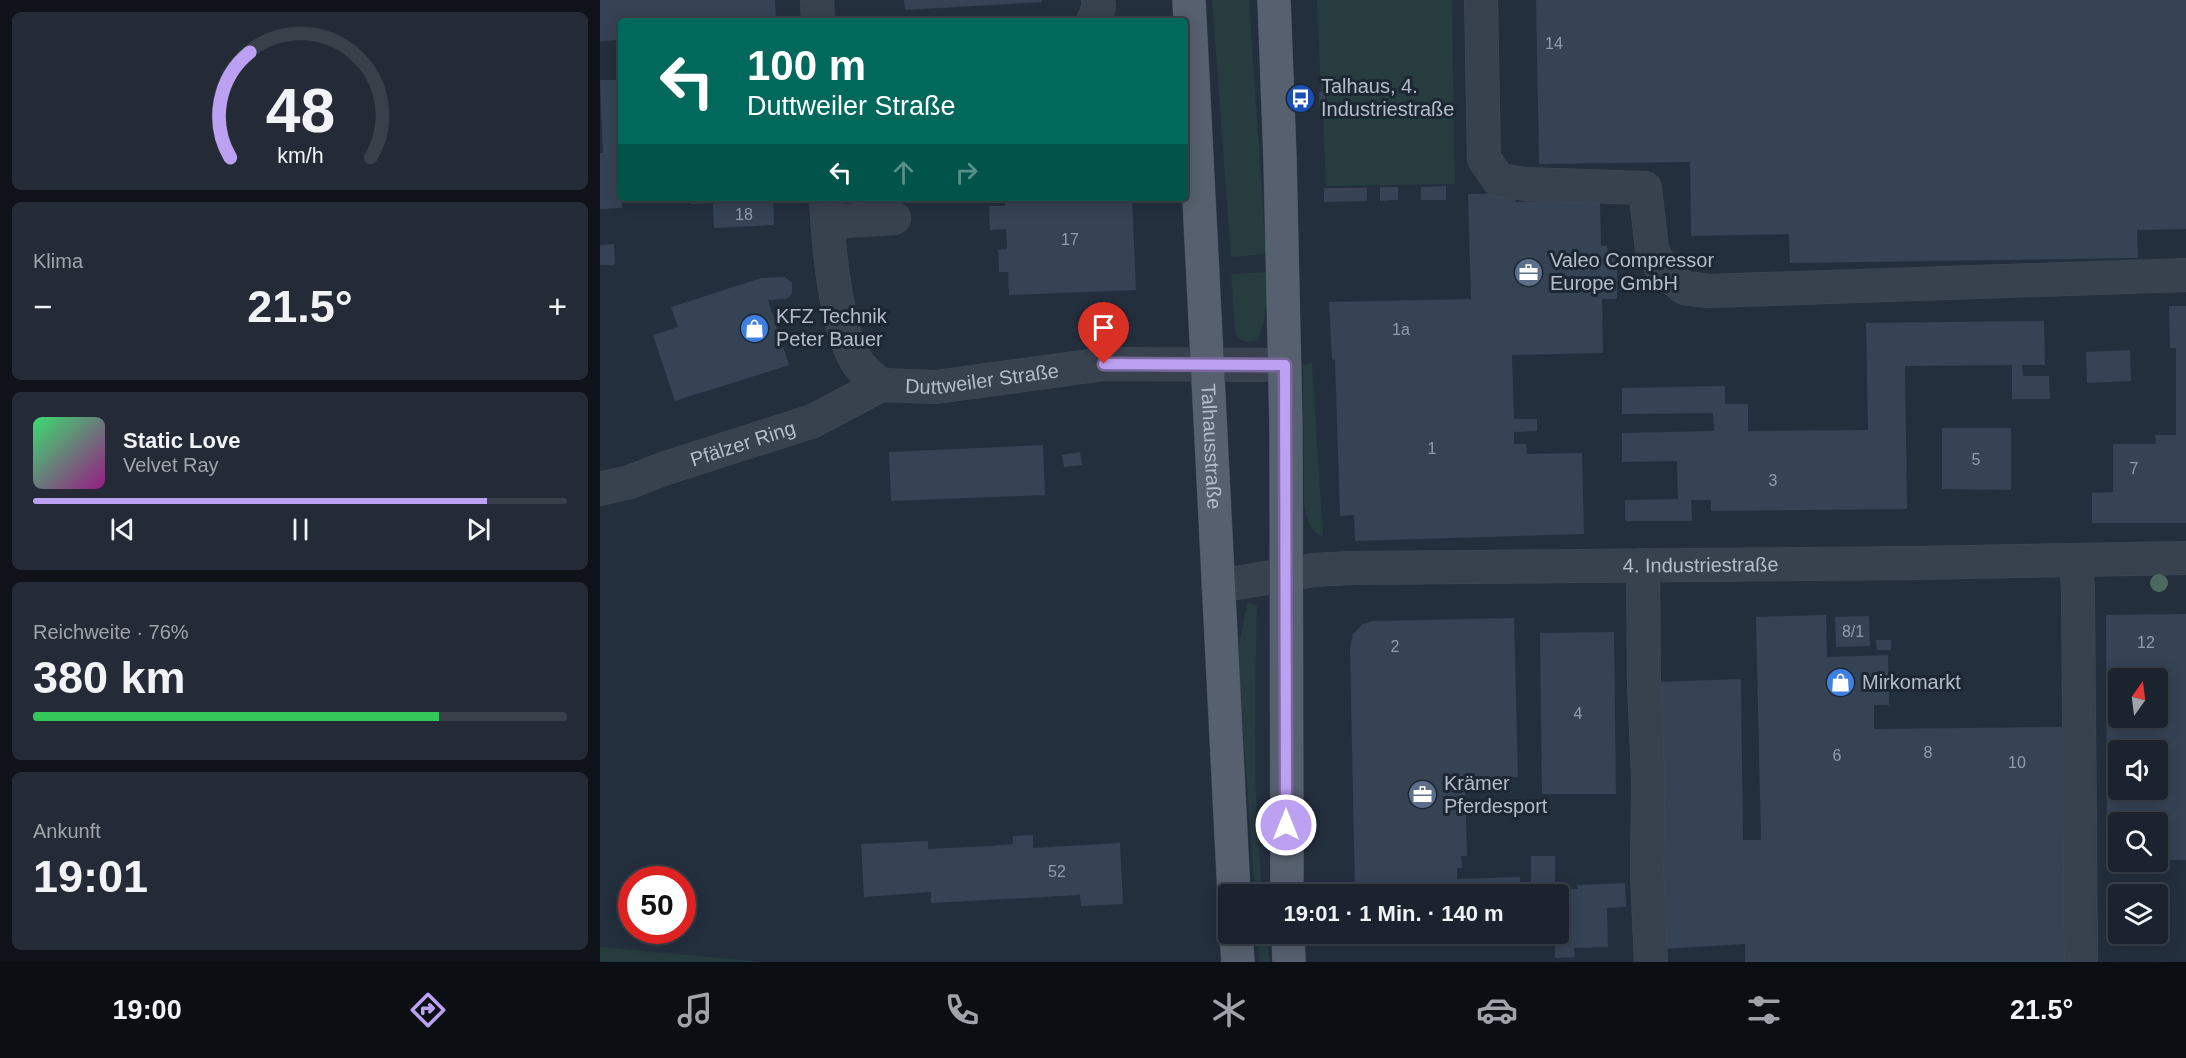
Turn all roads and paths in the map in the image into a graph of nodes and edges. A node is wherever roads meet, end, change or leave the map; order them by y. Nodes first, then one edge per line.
1 (817, 0) edge
2 (1098, 0) edge
3 (1189, 0) edge
4 (1274, 0) edge
5 (1480, 0) edge
6 (818, 18) edge
7 (1094, 18) edge
8 (827, 210) edge
9 (894, 218) dead end
10 (2186, 275) edge
11 (1206, 364) junction
12 (1285, 365) junction
13 (881, 385) junction
14 (600, 489) edge
15 (2186, 558) edge
16 (2076, 561) junction
17 (1643, 565) junction
18 (1287, 575) junction
19 (1218, 586) junction
20 (1233, 884) edge
21 (1287, 884) edge
22 (1237, 944) edge
23 (1288, 944) edge
24 (1238, 962) edge
25 (1289, 962) edge
26 (1651, 962) edge
27 (2081, 962) edge

1 - 6 street
2 - 7 street
3 - 11 main road, Talhausstraße
4 - 12 main road
5 - 10 street
8 - 9 street
8 - 13 street, Duttweiler Straße
11 - 12 street, Duttweiler Straße
11 - 13 street, Duttweiler Straße
11 - 19 main road, Talhausstraße
12 - 18 main road
13 - 14 street, Pfälzer Ring
15 - 16 street, 4. Industriestraße
16 - 17 street, 4. Industriestraße
16 - 27 street
17 - 18 street, 4. Industriestraße
17 - 26 street
18 - 19 street, 4. Industriestraße
18 - 21 main road
19 - 20 main road, Talhausstraße
22 - 24 main road
23 - 25 main road

